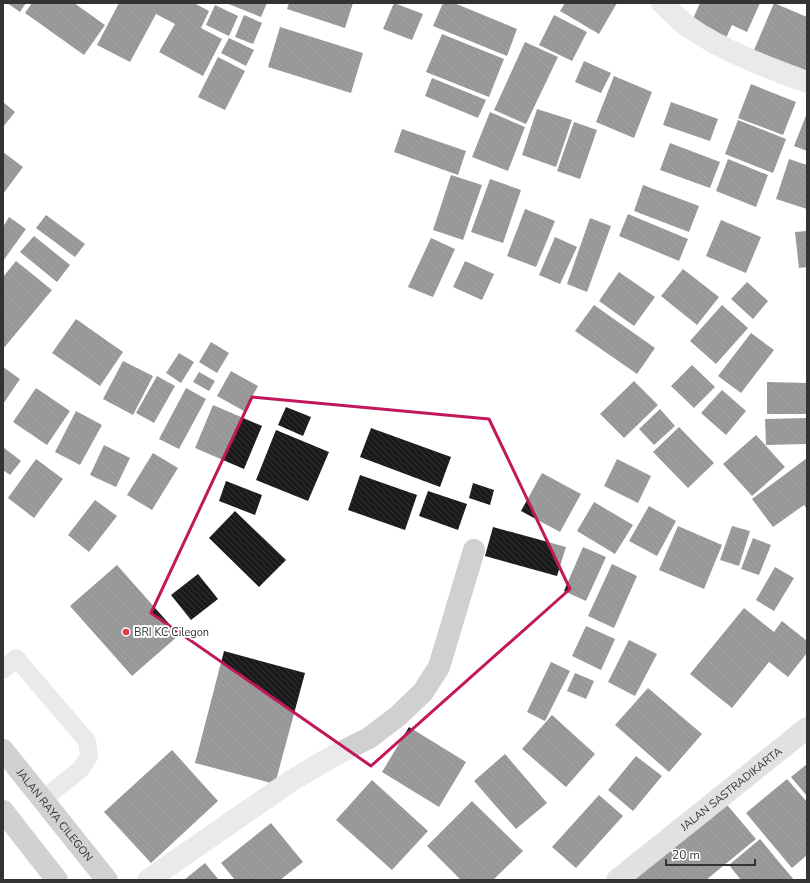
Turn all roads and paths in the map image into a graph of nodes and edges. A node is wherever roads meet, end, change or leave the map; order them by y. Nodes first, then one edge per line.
1 (662, 3) edge
2 (807, 82) edge
3 (474, 550) dead end
4 (3, 670) edge
5 (807, 728) edge
6 (3, 750) edge
7 (42, 800) junction
8 (3, 811) edge
9 (57, 880) edge
10 (107, 880) edge
11 (148, 880) edge
12 (617, 880) edge

1 - 2 street
3 - 11 street
4 - 7 lane
5 - 12 street, JALAN SASTRADIKARTA
6 - 7 highway, JALAN RAYA CILEGON
7 - 10 highway, JALAN RAYA CILEGON
8 - 9 highway

